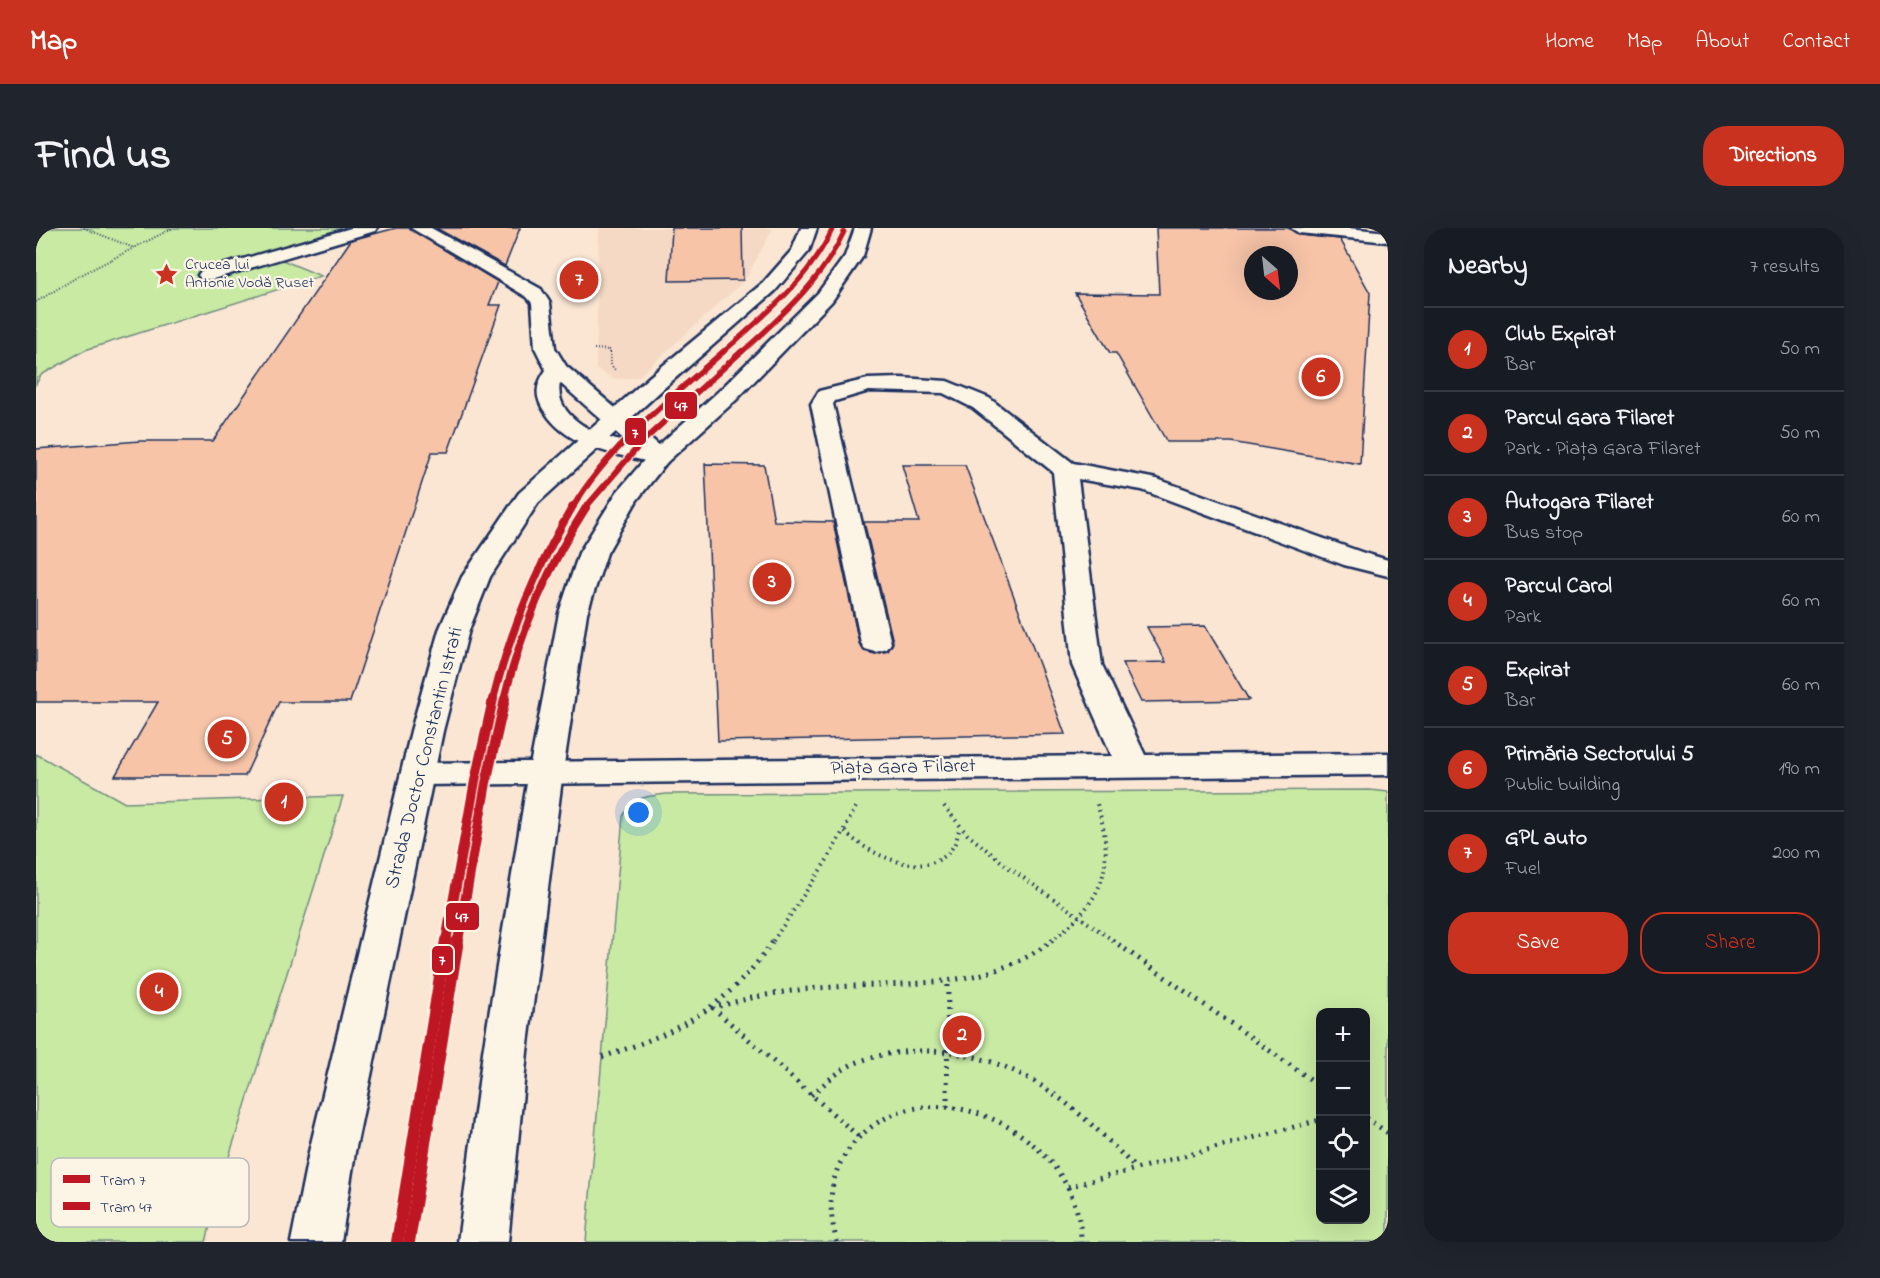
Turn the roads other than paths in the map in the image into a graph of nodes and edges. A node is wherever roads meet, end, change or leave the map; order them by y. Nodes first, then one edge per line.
1 (369, 228) edge
2 (419, 228) edge
3 (809, 228) edge
4 (863, 228) edge
5 (1299, 228) edge
6 (1388, 237) edge
7 (207, 275) dead end
8 (557, 370) junction
9 (615, 419) junction
10 (591, 440) junction
11 (659, 457) junction
12 (1065, 469) junction
13 (1388, 568) edge
14 (876, 643) dead end
15 (1388, 764) edge
16 (1133, 766) junction
17 (546, 771) junction
18 (418, 774) junction
19 (316, 1242) edge
20 (483, 1242) edge

1 - 7 main road
2 - 8 main road
3 - 9 main road, Strada Doctor Constantin Istrati
4 - 11 main road
5 - 6 main road
8 - 9 main road
8 - 10 main road
9 - 10 main road, Strada Doctor Constantin Istrati
9 - 11 main road
10 - 11 main road
10 - 18 main road, Strada Doctor Constantin Istrati
11 - 17 main road
12 - 13 main road
12 - 14 main road
12 - 16 main road
15 - 16 main road, Piața Gara Filaret
16 - 17 main road, Piața Gara Filaret
17 - 18 main road, Piața Gara Filaret
17 - 20 main road
18 - 19 main road, Strada Doctor Constantin Istrati

